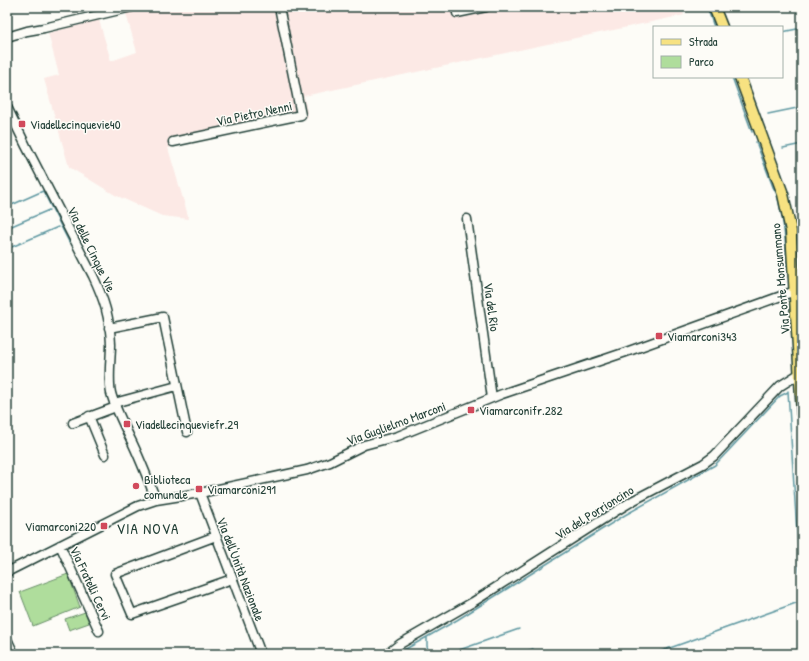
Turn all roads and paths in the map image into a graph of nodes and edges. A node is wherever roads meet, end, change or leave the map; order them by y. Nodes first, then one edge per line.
1 (132, 7) edge
2 (279, 7) edge
3 (456, 7) edge
4 (486, 7) edge
5 (714, 7) edge
6 (722, 26) edge
7 (7, 37) edge
8 (740, 78) edge
9 (7, 107) edge
10 (173, 142) dead end
11 (467, 220) dead end
12 (795, 291) junction
13 (110, 328) junction
14 (799, 374) junction
15 (177, 386) junction
16 (492, 398) junction
17 (115, 405) junction
18 (802, 414) edge
19 (89, 416) junction
20 (73, 423) dead end
21 (187, 432) dead end
22 (105, 454) dead end
23 (200, 493) junction
24 (156, 500) junction
25 (216, 536) junction
26 (60, 545) junction
27 (7, 572) edge
28 (232, 579) junction
29 (99, 631) dead end
30 (7, 639) edge
31 (14, 654) edge
32 (261, 654) edge
33 (387, 654) edge

1 - 7 street
2 - 10 street, Via Pietro Nenni
3 - 4 street
5 - 6 main road
8 - 12 main road, Via Ponte Monsummano
9 - 13 street, Via delle Cinque Vie
11 - 16 street, Via del Rio
12 - 14 main road, Via Ponte Monsummano
12 - 16 street, Via Guglielmo Marconi
13 - 15 street
13 - 17 street, Via delle Cinque Vie
14 - 18 main road, Via Ponte Monsummano
14 - 33 street, Via del Porrioncino
15 - 17 street
15 - 21 street
16 - 23 street, Via Guglielmo Marconi
17 - 19 street
17 - 24 street, Via delle Cinque Vie
19 - 20 street
19 - 22 street
23 - 24 street, Via Guglielmo Marconi
23 - 25 street, Via dell'Unità Nazionale
24 - 26 street, Via Guglielmo Marconi
25 - 28 street, Via dell'Unità Nazionale
25 - 28 street
26 - 27 street, Via Guglielmo Marconi
26 - 29 street, Via Fratelli Cervi
28 - 32 street, Via dell'Unità Nazionale
30 - 31 street

